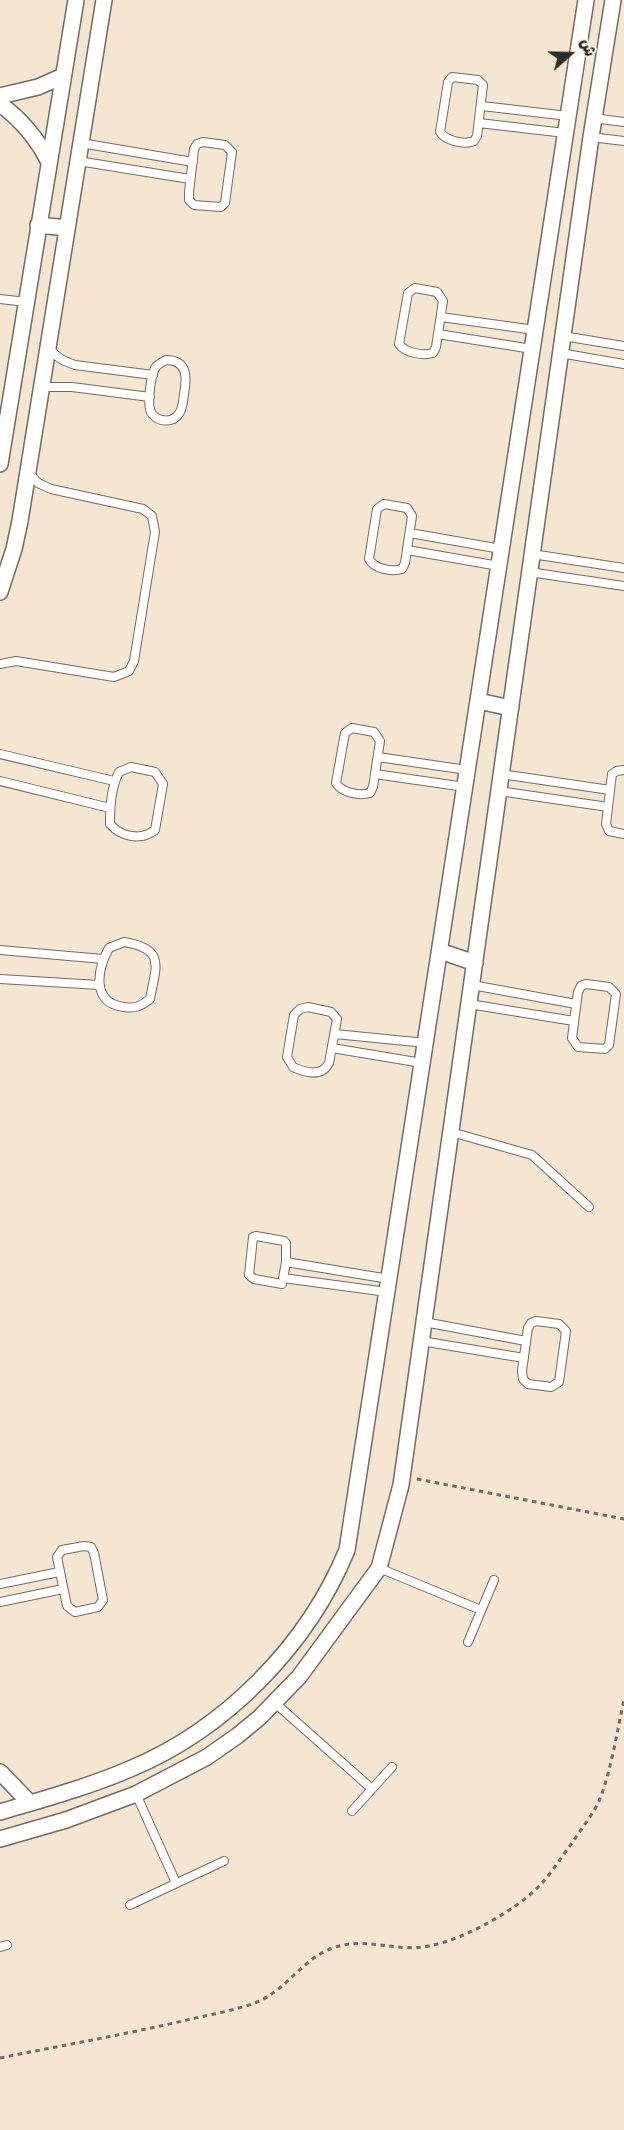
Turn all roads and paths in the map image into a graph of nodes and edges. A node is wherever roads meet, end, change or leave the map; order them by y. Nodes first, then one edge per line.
1 (76, 0) edge
2 (104, 0) edge
3 (586, 0) edge
4 (613, 0) edge
5 (63, 76) junction
6 (0, 96) edge
7 (0, 104) edge
8 (482, 106) junction
9 (568, 116) junction
10 (593, 118) junction
11 (624, 122) edge
12 (479, 123) junction
13 (565, 133) junction
14 (591, 136) junction
15 (624, 141) edge
16 (81, 143) junction
17 (78, 161) junction
18 (49, 162) junction
19 (193, 162) junction
20 (190, 179) junction
21 (38, 225) junction
22 (67, 228) junction
23 (544, 268) junction
24 (572, 273) junction
25 (0, 299) edge
26 (26, 302) junction
27 (441, 317) junction
28 (535, 330) junction
29 (438, 334) junction
30 (563, 336) junction
31 (48, 345) junction
32 (624, 346) edge
33 (532, 349) junction
34 (560, 353) junction
35 (624, 364) edge
36 (153, 375) junction
37 (42, 387) junction
38 (150, 397) junction
39 (5, 398) edge
40 (0, 464) edge
41 (28, 471) junction
42 (410, 533) junction
43 (501, 549) junction
44 (407, 550) junction
45 (532, 554) junction
46 (499, 566) junction
47 (624, 568) edge
48 (529, 572) junction
49 (624, 586) edge
50 (0, 592) edge
51 (0, 664) edge
52 (478, 701) junction
53 (510, 708) junction
54 (0, 754) edge
55 (378, 757) junction
56 (467, 770) junction
57 (624, 770) edge
58 (375, 774) junction
59 (501, 774) junction
60 (0, 781) edge
61 (114, 781) junction
62 (465, 787) junction
63 (610, 790) junction
64 (499, 791) junction
65 (608, 807) junction
66 (110, 808) junction
67 (624, 834) edge
68 (0, 950) edge
69 (440, 951) junction
70 (103, 959) junction
71 (475, 963) junction
72 (0, 979) edge
73 (99, 985) junction
74 (471, 985) junction
75 (469, 1004) junction
76 (576, 1004) junction
77 (574, 1022) junction
78 (335, 1034) junction
79 (426, 1043) junction
80 (332, 1048) junction
81 (422, 1063) junction
82 (451, 1132) junction
83 (589, 1207) dead end
84 (286, 1262) junction
85 (283, 1278) junction
86 (388, 1285) junction
87 (424, 1322) junction
88 (421, 1341) junction
89 (526, 1341) junction
90 (524, 1358) junction
91 (418, 1480) dead end
92 (624, 1519) edge
93 (379, 1568) junction
94 (59, 1572) junction
95 (494, 1580) dead end
96 (0, 1584) edge
97 (63, 1590) junction
98 (0, 1602) edge
99 (481, 1610) junction
100 (468, 1642) dead end
101 (624, 1700) edge
102 (274, 1703) junction
103 (191, 1736) junction
104 (207, 1757) junction
105 (392, 1767) dead end
106 (0, 1772) edge
107 (372, 1789) junction
108 (136, 1794) junction
109 (30, 1803) junction
110 (352, 1811) dead end
111 (0, 1812) edge
112 (0, 1839) edge
113 (224, 1861) dead end
114 (176, 1883) junction
115 (130, 1905) dead end
116 (0, 2058) edge

1 - 5 street
2 - 16 street
3 - 9 street
4 - 10 street
5 - 6 street
5 - 18 street
7 - 18 street
8 - 9 lane
8 - 12 lane
8 - 12 lane
9 - 13 street
10 - 11 lane
10 - 14 street
12 - 13 lane
13 - 23 street
14 - 15 lane
14 - 24 street
16 - 17 street
16 - 19 lane
17 - 20 lane
17 - 22 street
18 - 21 street
19 - 20 lane
19 - 20 lane
21 - 22 street
21 - 26 street
22 - 31 street
23 - 24 street
23 - 28 street
24 - 30 street
25 - 26 lane
26 - 39 street
27 - 28 lane
27 - 29 lane
27 - 29 lane
28 - 33 street
29 - 33 lane
30 - 32 lane
30 - 34 street
31 - 36 lane
31 - 37 street
33 - 43 street
34 - 35 lane
34 - 45 street
36 - 38 lane
36 - 38 lane
37 - 38 lane
37 - 41 street
39 - 40 street
41 - 50 street
41 - 51 lane
42 - 43 lane
42 - 44 lane
42 - 44 lane
43 - 46 street
44 - 46 lane
45 - 47 lane
45 - 48 street
46 - 52 street
48 - 49 lane
48 - 53 street
52 - 53 street
52 - 56 street
53 - 59 street
54 - 61 lane
55 - 56 lane
55 - 58 lane
55 - 58 lane
56 - 62 street
57 - 63 lane
58 - 62 lane
59 - 63 lane
59 - 64 street
60 - 66 lane
61 - 66 lane
61 - 66 lane
62 - 69 street
63 - 65 lane
64 - 65 lane
64 - 71 street
65 - 67 lane
68 - 70 lane
69 - 71 street
69 - 79 street
70 - 73 lane
70 - 73 lane
71 - 74 street
72 - 73 lane
74 - 75 street
74 - 76 lane
75 - 77 lane
75 - 82 street
76 - 77 lane
76 - 77 lane
78 - 79 lane
78 - 80 lane
78 - 80 lane
79 - 81 street
80 - 81 lane
81 - 86 street
82 - 83 lane
82 - 87 street
84 - 85 lane
84 - 85 lane
84 - 86 lane
85 - 86 lane
86 - 103 street
87 - 88 street
87 - 89 lane
88 - 90 lane
88 - 93 street
89 - 90 lane
89 - 90 lane
91 - 92 path
93 - 99 lane
93 - 102 street
94 - 96 lane
94 - 97 lane
94 - 97 lane
95 - 99 lane
97 - 98 lane
99 - 100 lane
101 - 116 path
102 - 104 street
102 - 107 lane
103 - 104 street
103 - 109 street
104 - 108 street
105 - 107 lane
106 - 109 street
107 - 110 lane
108 - 112 street
108 - 114 lane
109 - 111 street
113 - 114 lane
114 - 115 lane

